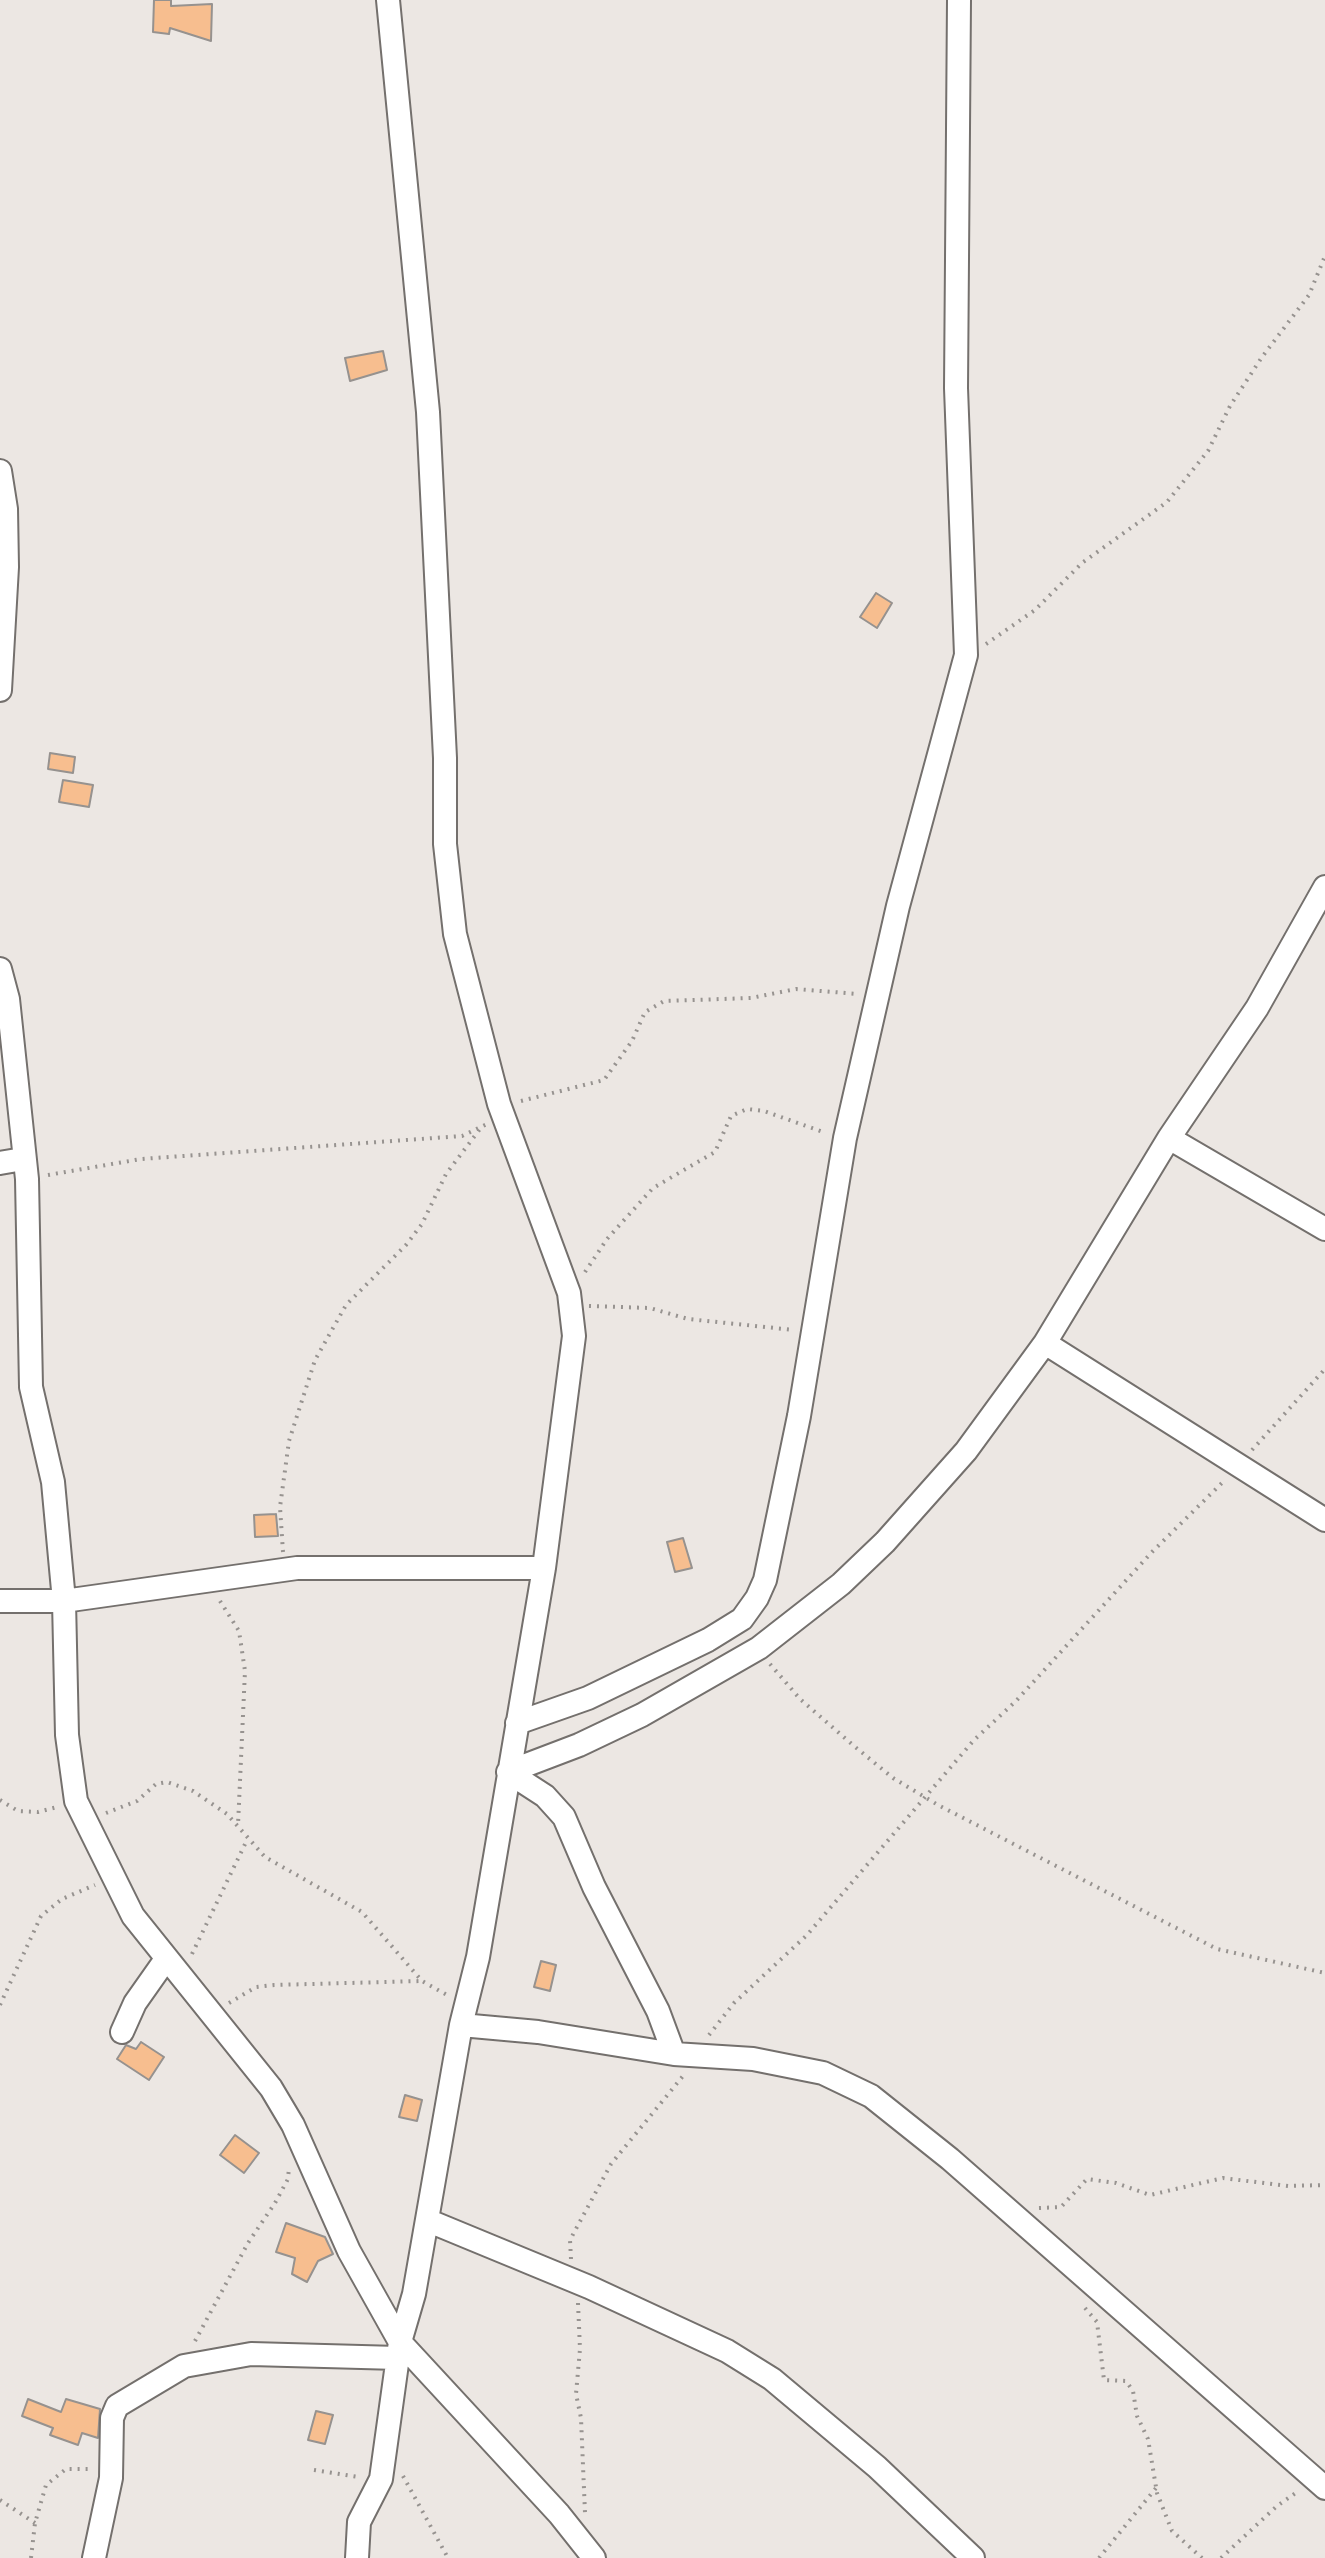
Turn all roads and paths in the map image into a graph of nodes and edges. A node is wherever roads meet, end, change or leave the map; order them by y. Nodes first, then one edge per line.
1 (388, 0) edge
2 (959, 0) edge
3 (1325, 256) edge
4 (0, 471) edge
5 (966, 655) junction
6 (0, 690) edge
7 (1325, 887) edge
8 (0, 969) edge
9 (877, 997) junction
10 (501, 1110) junction
11 (482, 1126) junction
12 (845, 1138) junction
13 (1169, 1138) junction
14 (0, 1163) edge
15 (25, 1169) junction
16 (1325, 1229) edge
17 (570, 1300) junction
18 (812, 1333) junction
19 (1045, 1343) junction
20 (1325, 1369) edge
21 (1239, 1469) junction
22 (1325, 1520) edge
23 (544, 1568) junction
24 (284, 1570) junction
25 (207, 1581) junction
26 (0, 1601) edge
27 (64, 1601) junction
28 (759, 1648) junction
29 (517, 1723) junction
30 (508, 1772) junction
31 (926, 1798) junction
32 (0, 1800) edge
33 (80, 1810) junction
34 (237, 1828) junction
35 (247, 1840) junction
36 (110, 1876) junction
37 (166, 1959) junction
38 (1325, 1973) edge
39 (422, 1981) junction
40 (186, 1984) junction
41 (0, 2005) edge
42 (207, 2007) junction
43 (464, 2015) junction
44 (122, 2032) dead end
45 (674, 2054) junction
46 (698, 2056) junction
47 (293, 2125) junction
48 (1325, 2185) edge
49 (1004, 2207) junction
50 (429, 2221) junction
51 (1078, 2271) junction
52 (577, 2282) junction
53 (399, 2350) junction
54 (184, 2366) junction
55 (387, 2445) junction
56 (314, 2470) dead end
57 (111, 2473) junction
58 (381, 2479) junction
59 (1320, 2484) edge
60 (1156, 2488) junction
61 (0, 2500) edge
62 (586, 2515) dead end
63 (35, 2523) junction
64 (31, 2558) edge
65 (94, 2558) edge
66 (357, 2558) edge
67 (448, 2558) edge
68 (594, 2558) edge
69 (973, 2558) edge
70 (1099, 2558) edge
71 (1202, 2558) edge
72 (1221, 2558) edge

1 - 10 street
2 - 5 street
3 - 5 path
4 - 6 street
5 - 9 street
7 - 13 street
8 - 15 street
9 - 10 path
9 - 12 street
10 - 11 path
10 - 17 street
11 - 15 path
11 - 24 path
12 - 17 path
12 - 18 street
13 - 16 street
13 - 19 street
14 - 15 street
15 - 27 street
17 - 18 path
17 - 23 street
18 - 29 street
19 - 21 street
19 - 28 street
20 - 21 path
21 - 22 street
21 - 31 path
23 - 24 street
23 - 29 street
24 - 25 street
25 - 27 street
25 - 34 path
26 - 27 street
27 - 33 street
28 - 30 street
28 - 31 path
29 - 30 street
30 - 43 street
30 - 45 street
31 - 38 path
31 - 46 path
32 - 33 path
33 - 34 path
33 - 36 street
34 - 35 path
35 - 39 path
35 - 40 path
36 - 37 street
36 - 41 path
37 - 40 street
37 - 44 street
39 - 42 path
39 - 43 path
40 - 42 street
42 - 47 street
43 - 45 street
43 - 50 street
45 - 46 street
46 - 49 street
46 - 52 path
47 - 53 street
47 - 54 path
48 - 49 path
49 - 51 street
50 - 52 street
50 - 53 street
51 - 59 street
51 - 60 path
52 - 62 path
52 - 69 street
53 - 54 street
53 - 55 street
53 - 68 street
54 - 57 street
55 - 58 street
55 - 67 path
56 - 58 path
57 - 63 path
57 - 65 street
58 - 66 street
59 - 72 path
60 - 70 path
60 - 71 path
61 - 63 path
63 - 64 path

